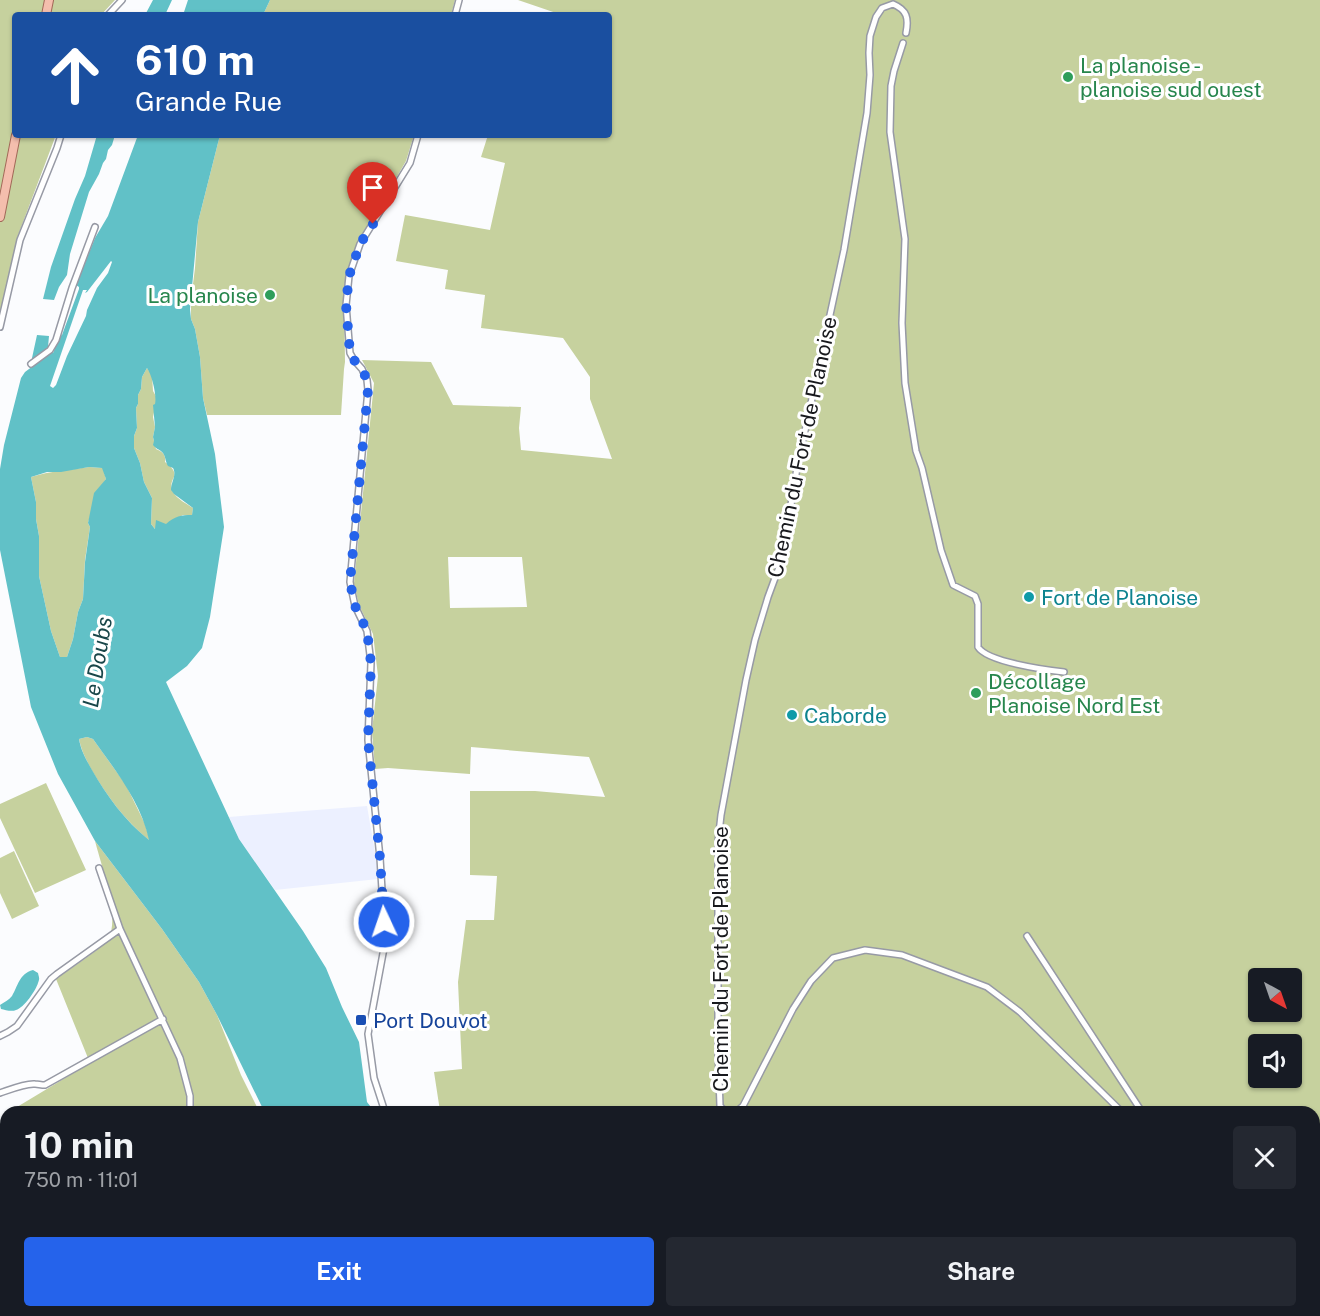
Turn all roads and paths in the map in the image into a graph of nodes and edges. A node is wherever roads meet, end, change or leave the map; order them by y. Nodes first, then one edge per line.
1 (122, 0) edge
2 (111, 12) edge
3 (906, 33) dead end
4 (903, 43) dead end
5 (15, 138) edge
6 (60, 138) edge
7 (417, 138) edge
8 (0, 217) edge
9 (95, 227) dead end
10 (0, 327) edge
11 (31, 364) dead end
12 (1064, 672) dead end
13 (99, 868) dead end
14 (120, 929) junction
15 (1027, 936) dead end
16 (163, 1019) junction
17 (0, 1036) edge
18 (0, 1093) edge
19 (190, 1106) edge
20 (383, 1106) edge
21 (720, 1106) edge
22 (742, 1106) edge
23 (1116, 1106) edge
24 (1138, 1106) edge

1 - 2 street
3 - 21 street, Chemin du Fort de Planoise
4 - 12 street
5 - 8 main road
6 - 10 street
7 - 20 street
9 - 11 street
13 - 14 street
14 - 16 street
14 - 17 street
15 - 24 street
16 - 18 street
16 - 19 street
22 - 23 street, Chemin du Fort de Planoise

